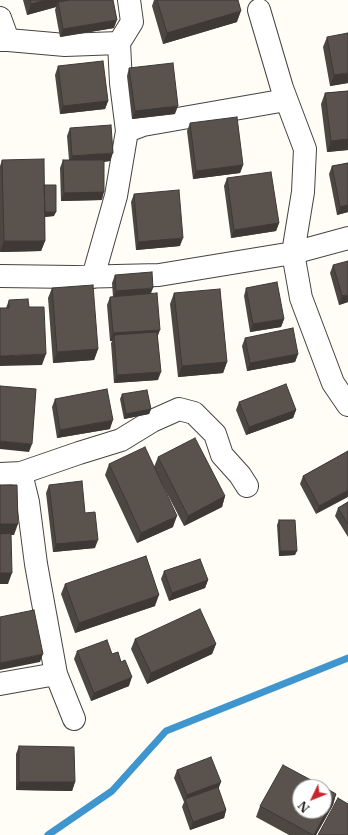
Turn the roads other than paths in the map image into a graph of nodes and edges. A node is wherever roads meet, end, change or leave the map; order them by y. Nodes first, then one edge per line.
1 (129, 0) edge
2 (259, 10) dead end
3 (0, 18) edge
4 (4, 40) edge
5 (119, 43) junction
6 (286, 100) junction
7 (127, 131) junction
8 (348, 238) edge
9 (293, 254) junction
10 (0, 276) edge
11 (93, 277) junction
12 (348, 405) edge
13 (21, 473) junction
14 (0, 474) edge
15 (247, 486) dead end
16 (56, 674) junction
17 (0, 684) edge
18 (74, 719) dead end

1 - 5 street
2 - 6 street
3 - 4 street
4 - 5 street
5 - 7 street
6 - 7 street
6 - 9 street
7 - 11 street
8 - 9 street
9 - 11 street
9 - 12 street
10 - 11 street
13 - 14 street
13 - 15 street
13 - 16 street
16 - 17 street
16 - 18 street

